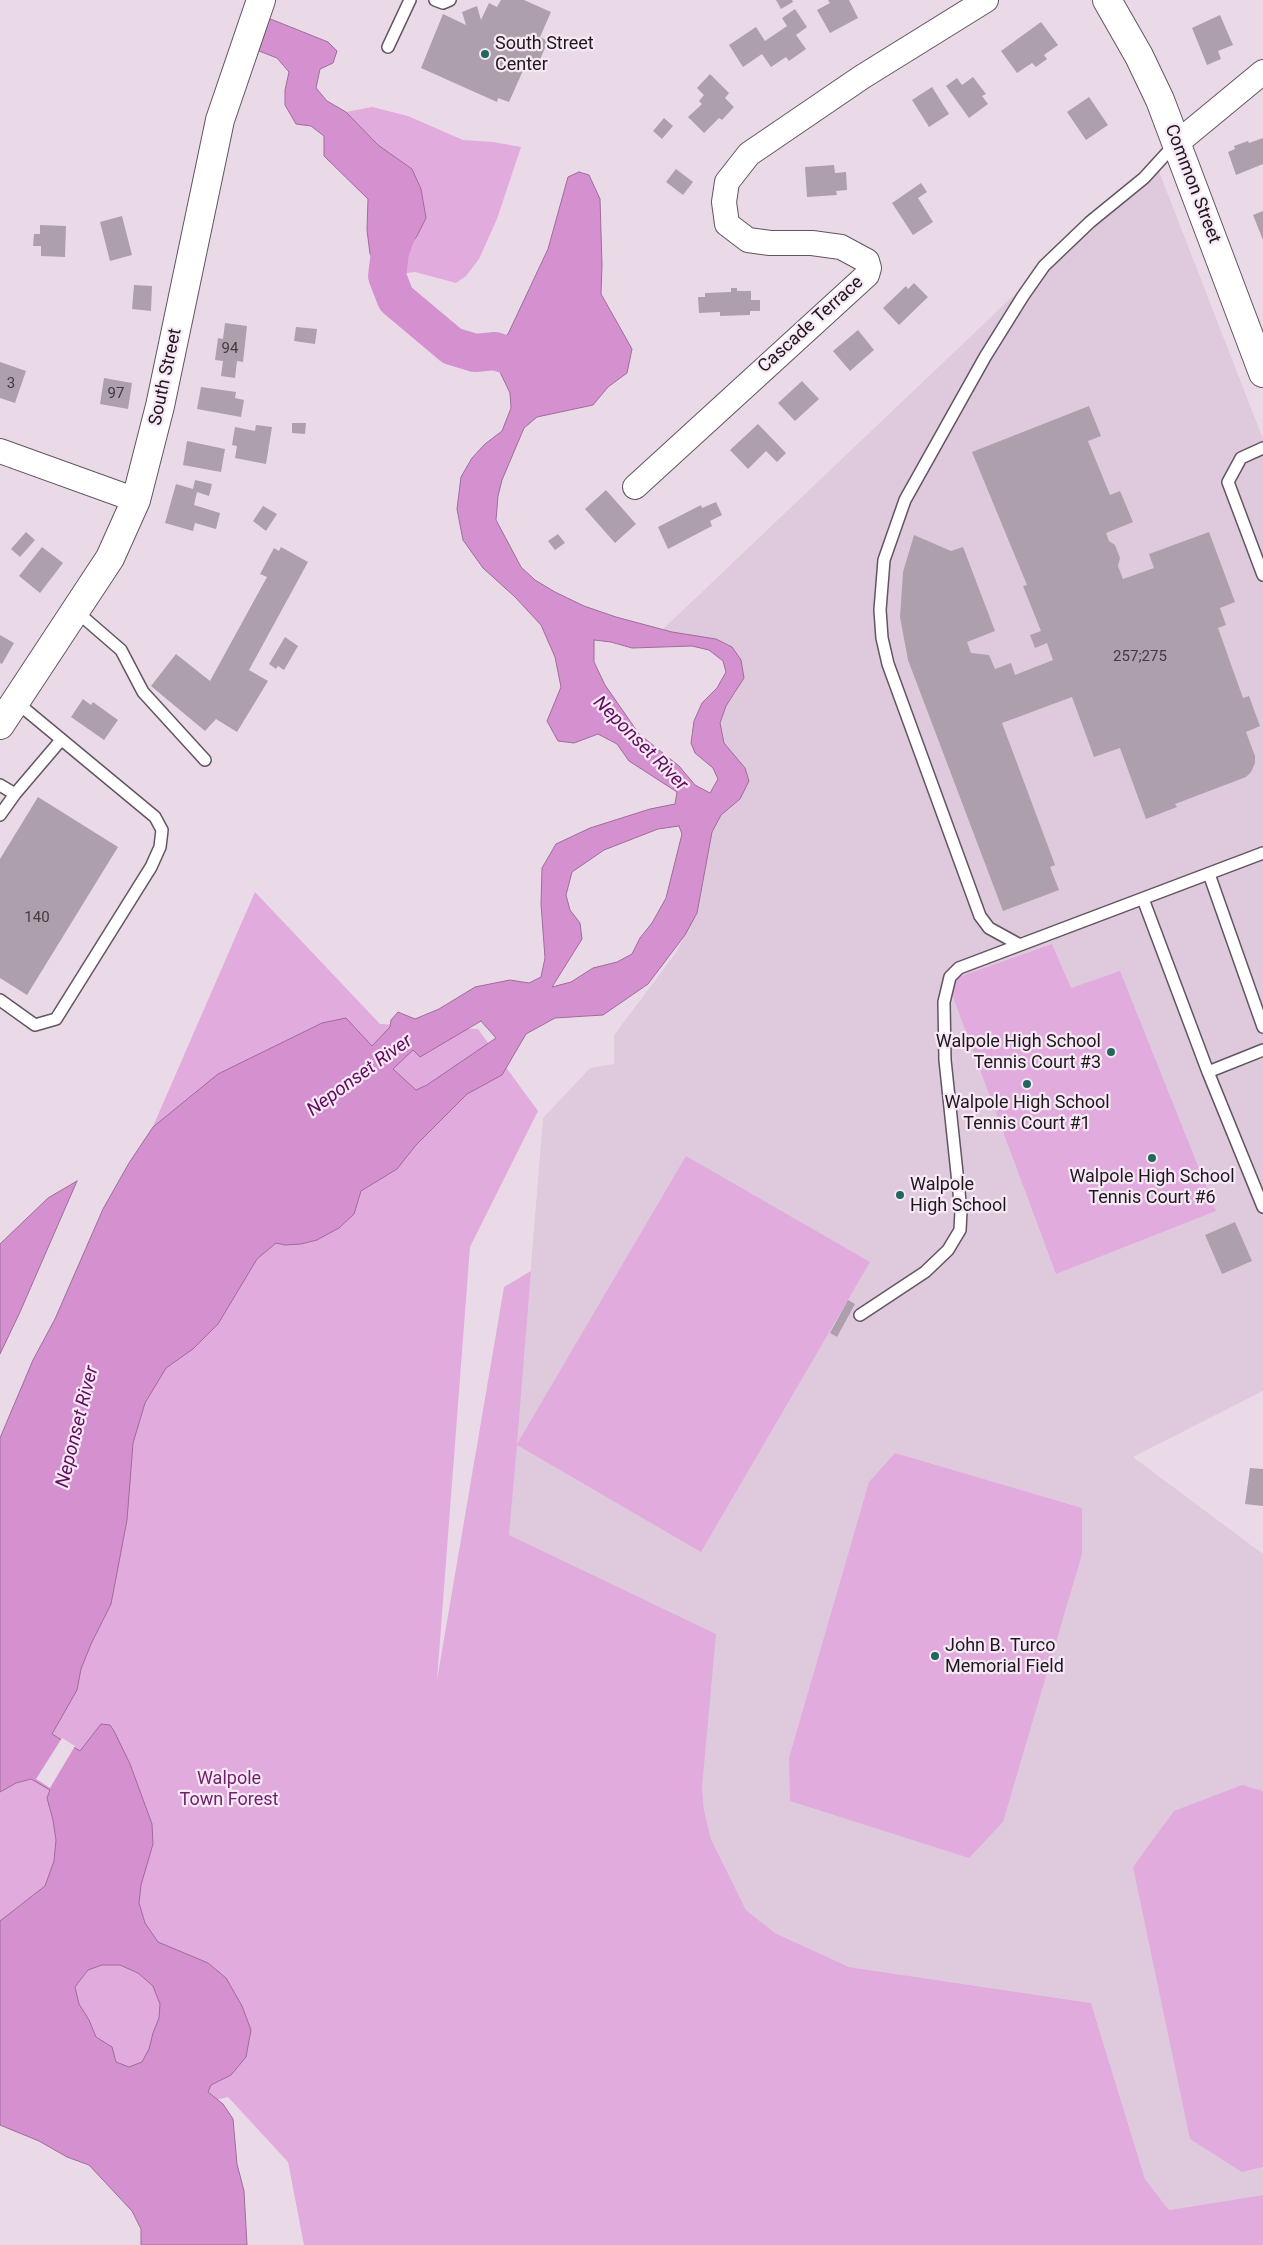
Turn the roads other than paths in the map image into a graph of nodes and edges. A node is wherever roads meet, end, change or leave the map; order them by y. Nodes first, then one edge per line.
1 (261, 0) edge
2 (410, 0) edge
3 (435, 0) edge
4 (450, 0) edge
5 (986, 0) edge
6 (1107, 0) edge
7 (388, 47) dead end
8 (1263, 72) edge
9 (1177, 143) junction
10 (1263, 373) edge
11 (1263, 448) edge
12 (0, 451) edge
13 (635, 487) dead end
14 (136, 500) junction
15 (1263, 575) edge
16 (76, 611) junction
17 (15, 702) junction
18 (0, 725) edge
19 (61, 740) junction
20 (205, 760) dead end
21 (0, 786) edge
22 (15, 794) junction
23 (0, 815) edge
24 (1263, 853) edge
25 (1209, 874) junction
26 (1143, 899) junction
27 (1020, 945) junction
28 (0, 1000) edge
29 (1263, 1027) edge
30 (1263, 1050) edge
31 (1208, 1072) junction
32 (1263, 1207) edge
33 (860, 1315) dead end

1 - 14 street, South Street
2 - 7 lane
3 - 4 lane
5 - 13 street, Cascade Terrace
6 - 9 street, Common Street
8 - 9 street
9 - 10 street, Common Street
9 - 27 lane
11 - 15 lane
12 - 14 street
14 - 16 street, South Street
16 - 17 street, South Street
16 - 20 lane
17 - 18 street, South Street
17 - 19 lane
19 - 22 lane
19 - 28 lane
21 - 22 lane
22 - 23 lane
24 - 25 lane
25 - 26 lane
25 - 29 lane
26 - 27 lane
26 - 31 lane
27 - 33 lane
30 - 31 lane
31 - 32 lane

